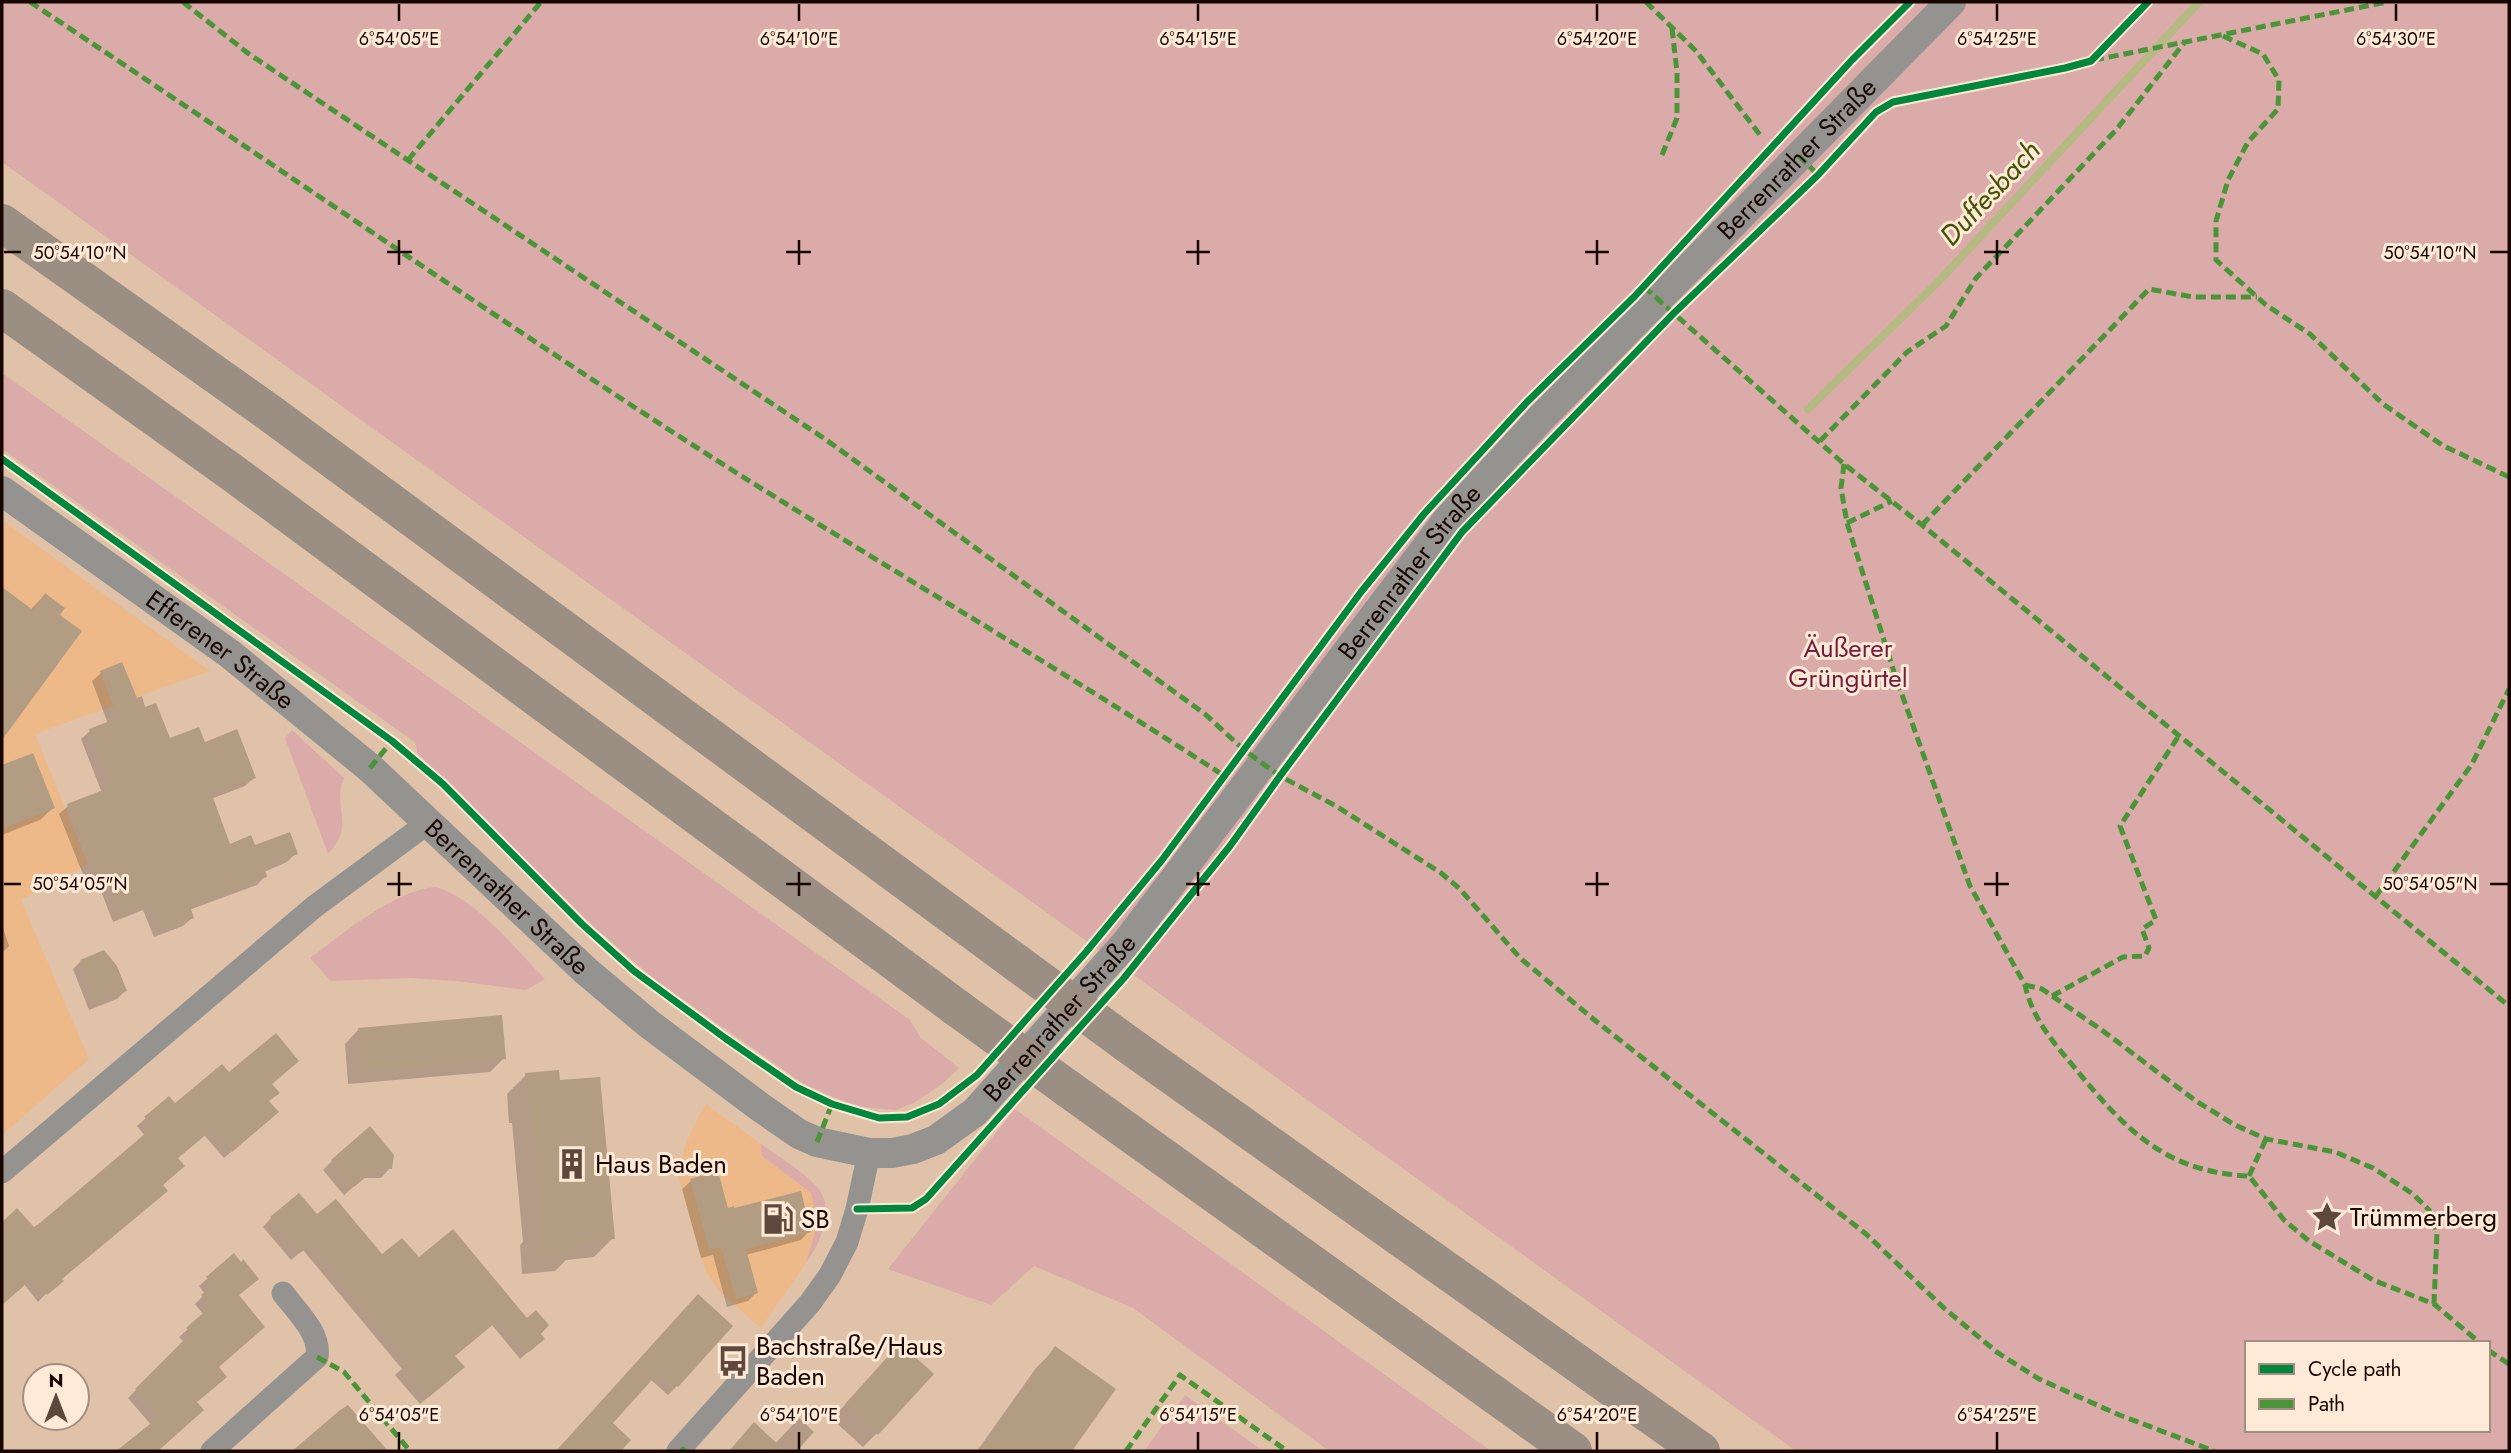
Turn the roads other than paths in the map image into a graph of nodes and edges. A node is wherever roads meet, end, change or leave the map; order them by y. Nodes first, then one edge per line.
1 (1951, 2) edge
2 (2, 223) edge
3 (2, 308) edge
4 (2, 491) edge
5 (429, 822) junction
6 (869, 1153) junction
7 (2, 1172) edge
8 (283, 1293) dead end
9 (212, 1451) edge
10 (678, 1451) edge
11 (1573, 1451) edge
12 (1701, 1451) edge

1 - 6 street, Berrenrather Straße
2 - 12 highway, bridge
3 - 11 highway, bridge
4 - 5 street, Efferener Straße
5 - 6 street, Berrenrather Straße
5 - 7 street, Berrenrather Straße
6 - 10 street
8 - 9 street

